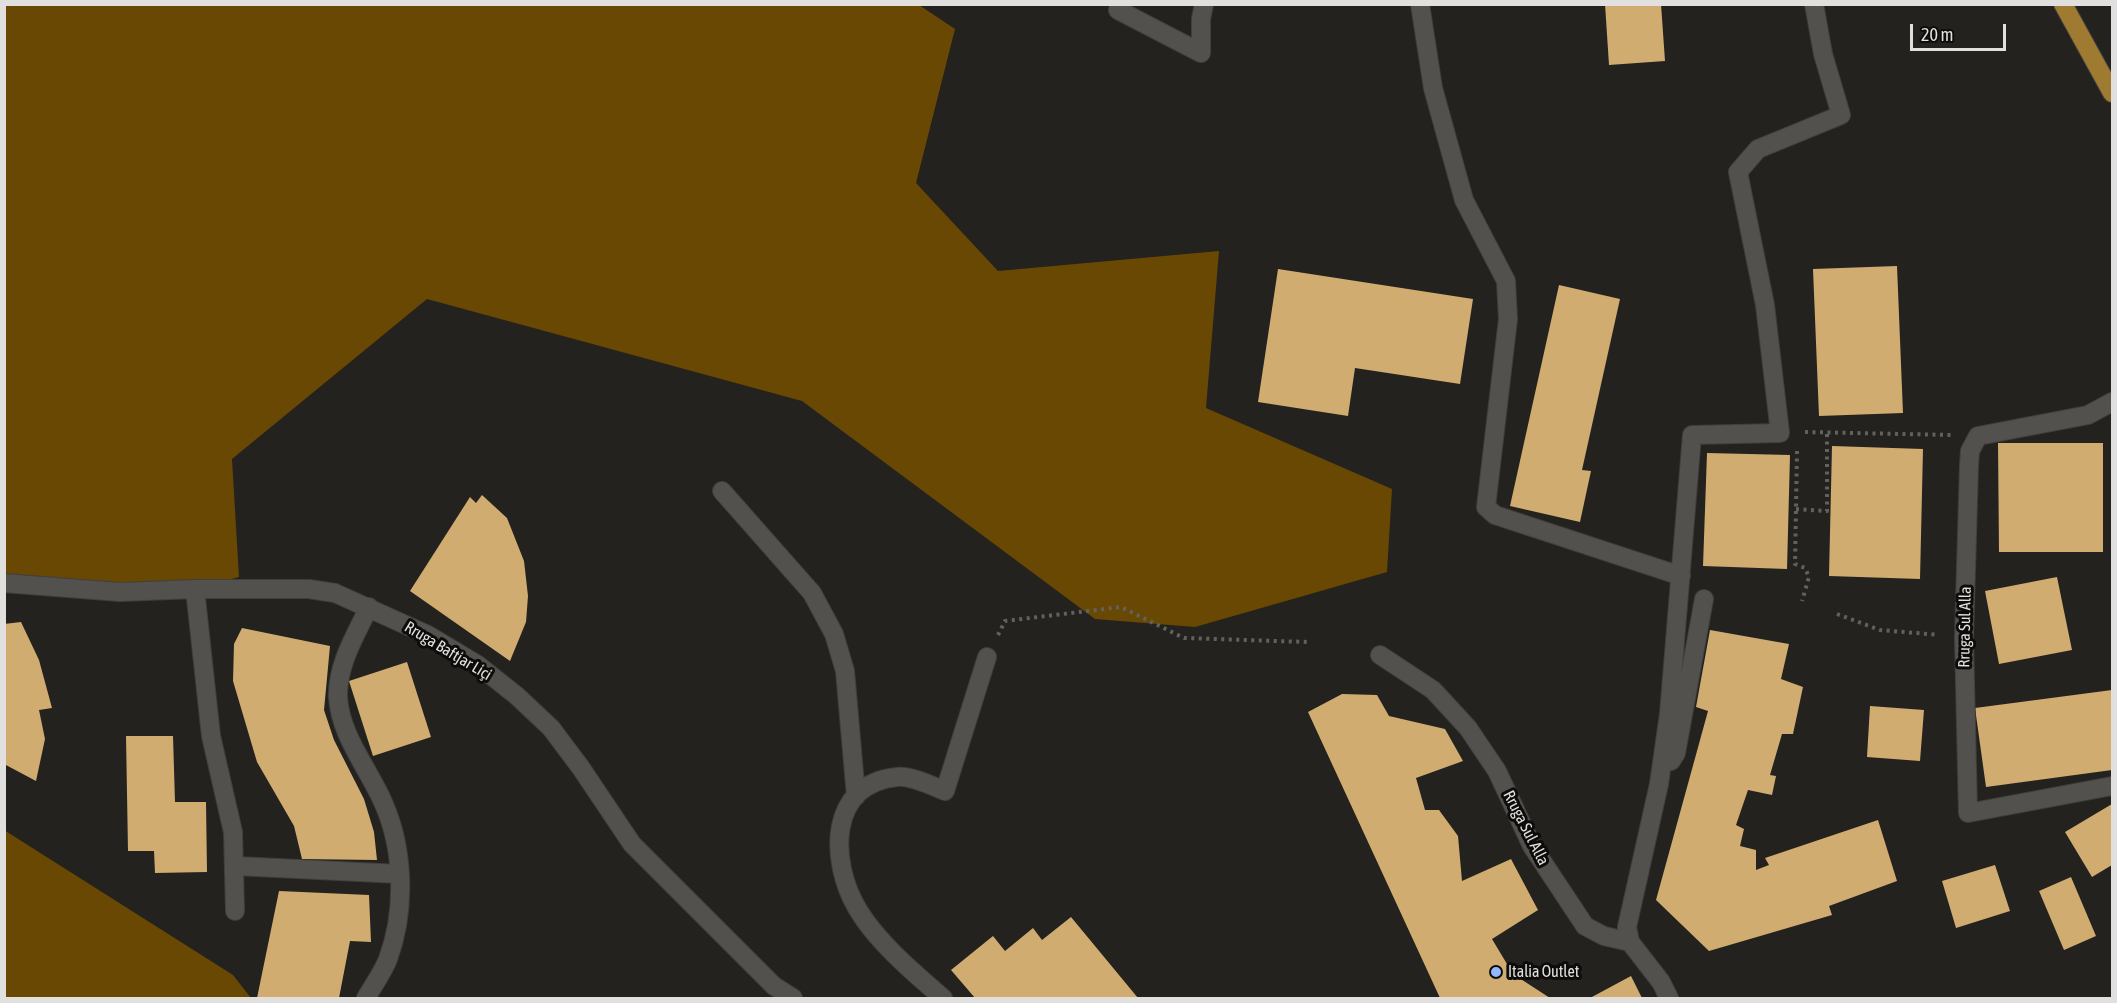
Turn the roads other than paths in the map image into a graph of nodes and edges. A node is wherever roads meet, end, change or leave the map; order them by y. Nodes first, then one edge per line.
1 (1204, 4) edge
2 (1420, 4) edge
3 (1814, 4) edge
4 (2063, 4) edge
5 (1118, 10) dead end
6 (2112, 93) edge
7 (2112, 402) edge
8 (722, 491) dead end
9 (1681, 576) junction
10 (4, 583) edge
11 (195, 589) junction
12 (1704, 598) dead end
13 (369, 607) junction
14 (1380, 655) dead end
15 (987, 657) dead end
16 (1659, 784) junction
17 (2112, 786) edge
18 (856, 796) junction
19 (236, 866) junction
20 (400, 874) junction
21 (235, 910) dead end
22 (1630, 942) junction
23 (793, 998) edge
24 (366, 999) edge
25 (943, 999) edge
26 (1669, 999) edge

1 - 5 street
2 - 9 street
3 - 9 street
4 - 6 main road
7 - 17 street, Rruga Sul Alla
8 - 18 street
9 - 16 street
10 - 11 street, Rruga Baftjar Liçi
11 - 13 street, Rruga Baftjar Liçi
11 - 19 street
12 - 16 street
13 - 20 street
13 - 23 street, Rruga Baftjar Liçi
14 - 22 street, Rruga Sul Alla
15 - 18 street
16 - 22 street
18 - 25 street
19 - 20 street
19 - 21 street
20 - 24 street
22 - 26 street

